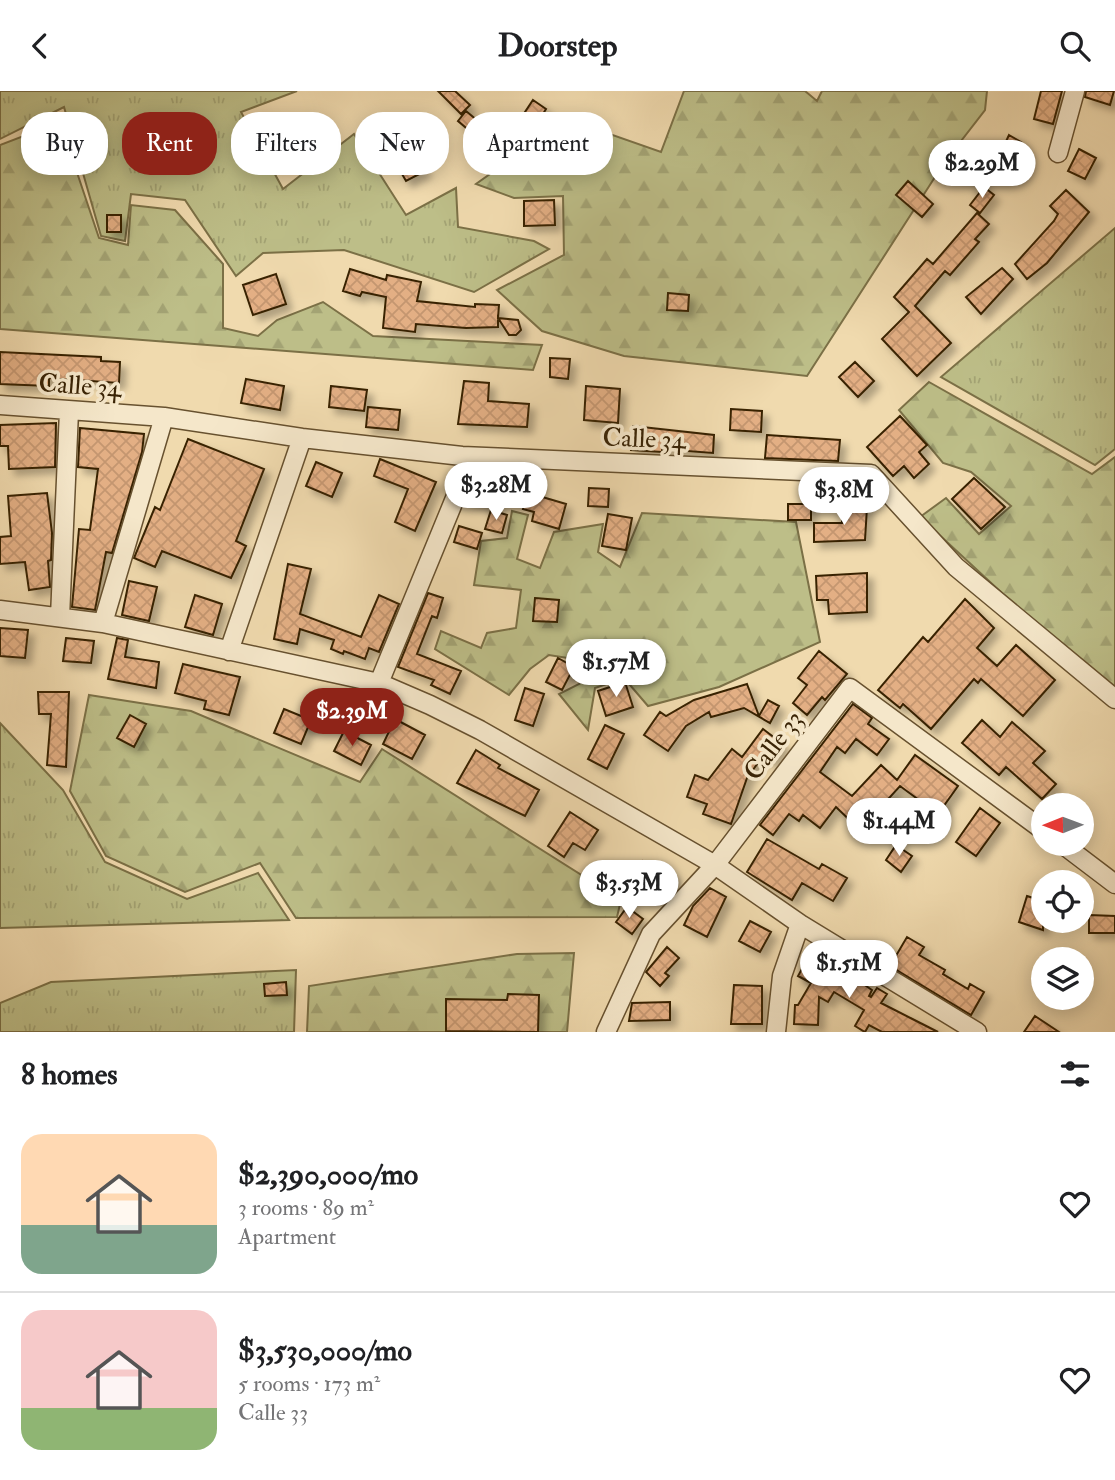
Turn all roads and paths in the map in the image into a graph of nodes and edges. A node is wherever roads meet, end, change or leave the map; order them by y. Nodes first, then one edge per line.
1 (1075, 91) edge
2 (1058, 153) dead end
3 (0, 405) edge
4 (69, 411) junction
5 (164, 417) junction
6 (302, 438) junction
7 (472, 457) junction
8 (0, 610) edge
9 (60, 617) junction
10 (103, 623) junction
11 (229, 651) junction
12 (379, 683) junction
13 (1115, 699) edge
14 (1031, 821) edge
15 (1078, 856) edge
16 (715, 865) junction
17 (1115, 884) edge
18 (800, 924) junction
19 (606, 1032) edge
20 (776, 1032) edge
21 (977, 1032) edge

1 - 2 street
3 - 4 street, Calle 34
4 - 5 street, Calle 34
4 - 9 street
5 - 6 street, Calle 34
5 - 10 street
6 - 7 street, Calle 34
6 - 11 street
7 - 12 street
7 - 13 street, Calle 34
8 - 9 street
9 - 10 street
10 - 11 street
11 - 12 street
12 - 16 street
14 - 16 street, Calle 33
15 - 17 street
16 - 18 street
16 - 19 street, Calle 33
18 - 20 street
18 - 21 street

